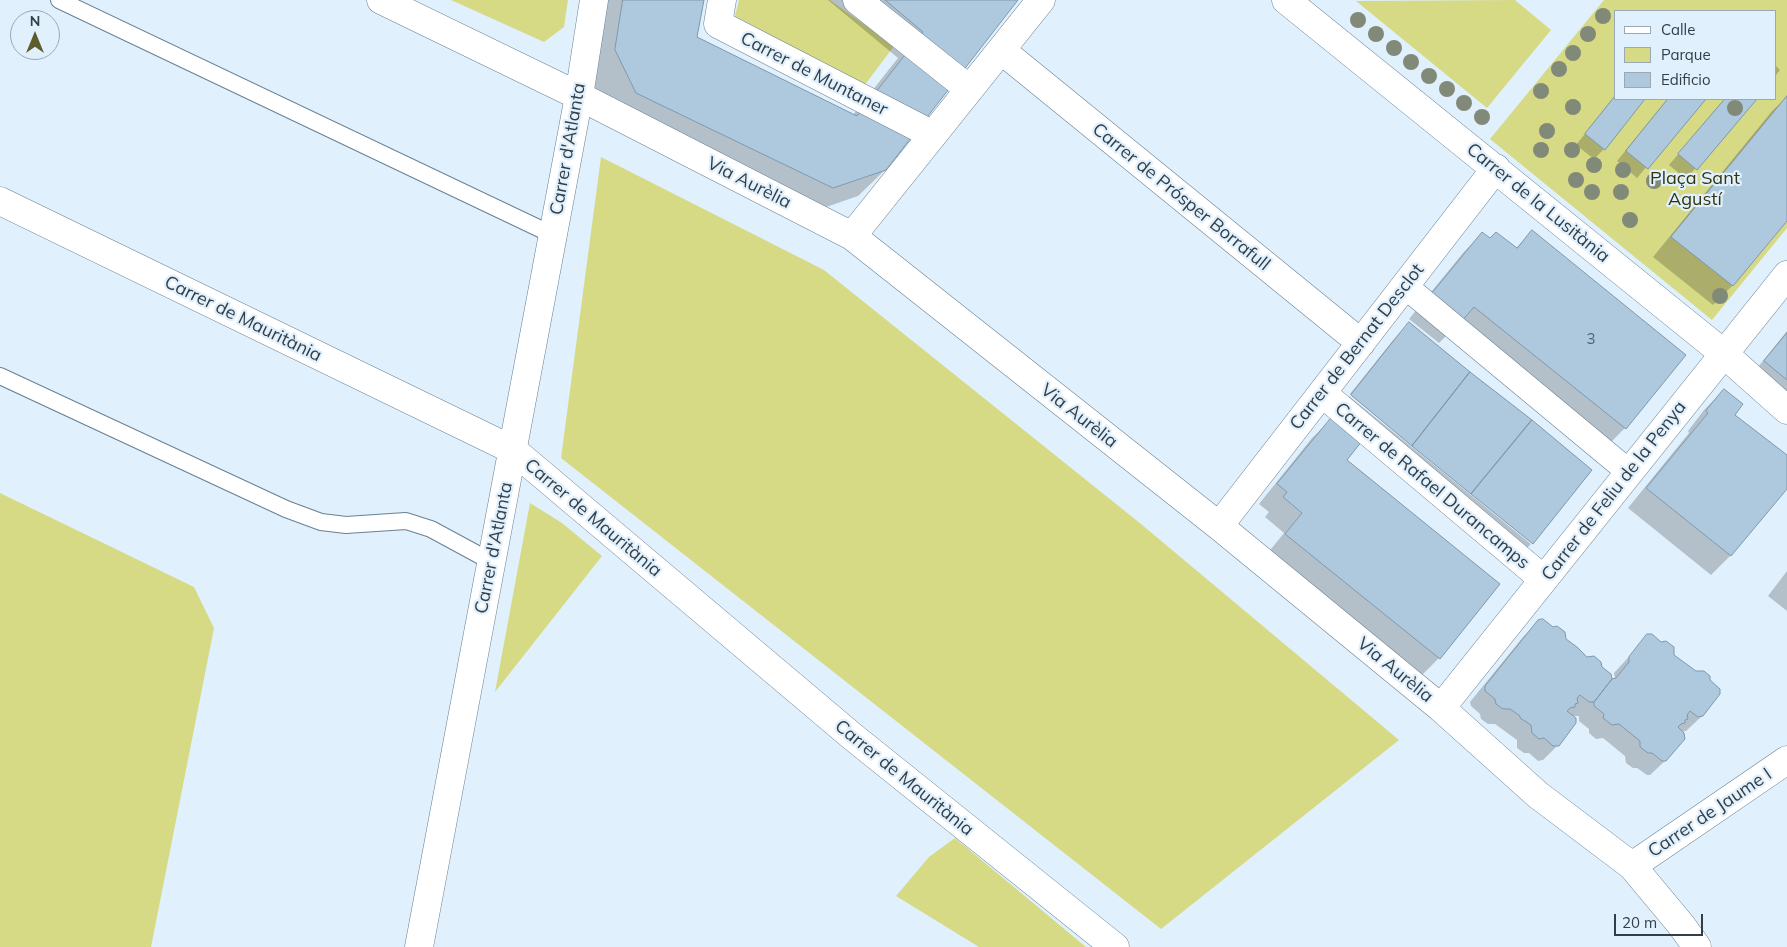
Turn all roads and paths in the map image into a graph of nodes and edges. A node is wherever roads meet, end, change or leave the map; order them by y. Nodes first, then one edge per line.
1 (59, 0) edge
2 (381, 0) edge
3 (594, 0) edge
4 (722, 0) edge
5 (857, 0) edge
6 (1041, 0) edge
7 (1286, 0) edge
8 (1001, 50) junction
9 (969, 89) junction
10 (578, 96) junction
11 (933, 135) junction
12 (1496, 168) junction
13 (0, 201) edge
14 (553, 235) junction
15 (852, 236) junction
16 (1787, 275) edge
17 (1405, 286) junction
18 (1361, 343) junction
19 (1723, 352) junction
20 (0, 376) edge
21 (1322, 393) junction
22 (1787, 410) edge
23 (513, 450) junction
24 (1629, 472) junction
25 (1219, 526) junction
26 (492, 562) junction
27 (1543, 579) junction
28 (1441, 708) junction
29 (1787, 760) edge
30 (1632, 866) junction
31 (419, 947) edge
32 (1115, 947) edge
33 (1697, 947) edge

1 - 14 lane
2 - 10 street, Via Aurèlia
3 - 10 street, Carrer d'Atlanta
4 - 11 street, Carrer de Muntaner
5 - 9 street
6 - 8 street
7 - 12 street, Carrer de la Lusitània
8 - 9 street
8 - 18 street, Carrer de Prósper Borrafull
9 - 11 street
10 - 14 street, Carrer d'Atlanta
10 - 15 street, Via Aurèlia
11 - 15 street
12 - 17 street, Carrer de Bernat Desclot
12 - 19 street, Carrer de la Lusitània
13 - 23 street, Carrer de Mauritània
14 - 23 street, Carrer d'Atlanta
15 - 25 street, Via Aurèlia
16 - 19 street, Carrer de Feliu de la Penya
17 - 18 street, Carrer de Bernat Desclot
17 - 24 street
18 - 21 street, Carrer de Bernat Desclot
19 - 22 street, Carrer de la Lusitània
19 - 24 street, Carrer de Feliu de la Penya
20 - 26 lane
21 - 25 street, Carrer de Bernat Desclot
21 - 27 street, Carrer de Rafael Durancamps
23 - 26 street, Carrer d'Atlanta
23 - 32 street, Carrer de Mauritània
24 - 27 street, Carrer de Feliu de la Penya
25 - 28 street, Via Aurèlia
26 - 31 street, Carrer d'Atlanta
27 - 28 street, Carrer de Feliu de la Penya
28 - 30 street, Via Aurèlia
29 - 30 street, Carrer de Jaume I
30 - 33 street, Via Aurèlia

